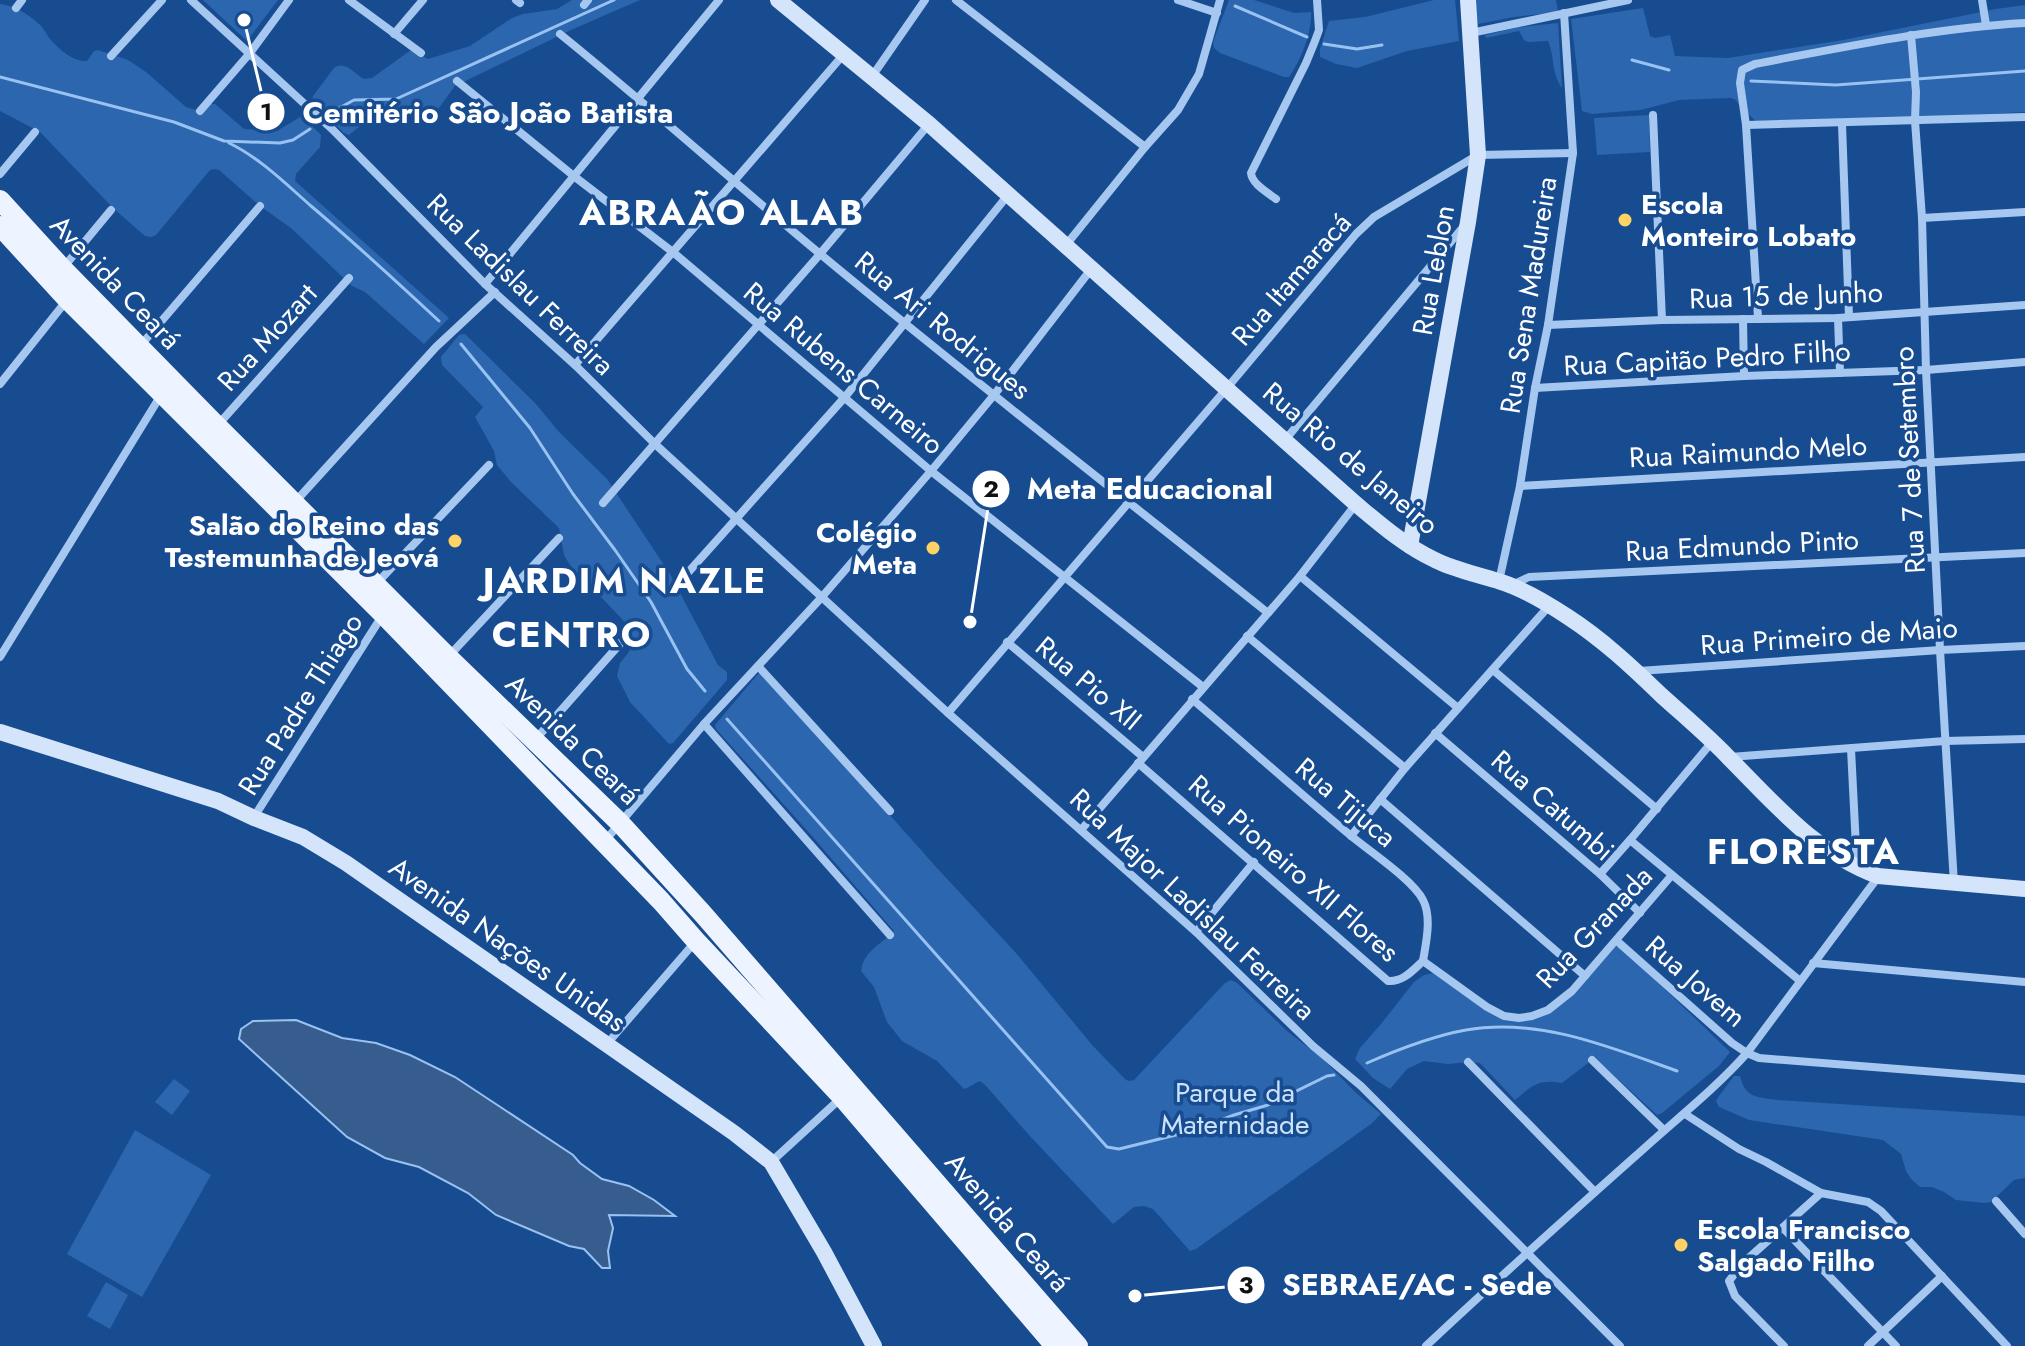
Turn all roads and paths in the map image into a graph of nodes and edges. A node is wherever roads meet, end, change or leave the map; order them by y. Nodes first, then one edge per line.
1 (162, 0) edge
2 (191, 0) edge
3 (289, 0) edge
4 (349, 0) edge
5 (423, 0) edge
6 (719, 0) edge
7 (778, 0) edge
8 (925, 0) edge
9 (956, 0) edge
10 (1178, 0) edge
11 (1317, 0) edge
12 (1468, 0) edge
13 (1628, 0) edge
14 (1982, 0) edge
15 (1218, 7) edge
16 (1564, 13) junction
17 (2025, 23) edge
18 (1986, 25) junction
19 (1471, 33) junction
20 (394, 34) junction
21 (560, 34) dead end
22 (1911, 35) junction
23 (250, 53) junction
24 (421, 53) dead end
25 (845, 54) junction
26 (111, 56) dead end
27 (873, 75) junction
28 (457, 81) dead end
29 (638, 97) junction
30 (200, 111) dead end
31 (1653, 115) dead end
32 (2025, 117) edge
33 (1915, 121) junction
34 (929, 124) junction
35 (1842, 124) junction
36 (1746, 125) junction
37 (35, 132) dead end
38 (1145, 147) junction
39 (1573, 153) junction
40 (1478, 155) junction
41 (0, 174) edge
42 (575, 177) junction
43 (733, 182) junction
44 (1009, 194) junction
45 (1276, 199) dead end
46 (0, 200) edge
47 (260, 206) dead end
48 (111, 210) dead end
49 (2025, 212) edge
50 (1922, 218) junction
51 (1468, 222) junction
52 (0, 226) edge
53 (1066, 245) junction
54 (674, 253) junction
55 (820, 254) junction
56 (62, 268) junction
57 (1092, 268) junction
58 (349, 278) dead end
59 (485, 284) junction
60 (495, 292) junction
61 (67, 299) junction
62 (2025, 305) edge
63 (1924, 312) junction
64 (1849, 317) junction
65 (1758, 318) junction
66 (1838, 318) junction
67 (1743, 319) junction
68 (1662, 320) junction
69 (759, 324) junction
70 (905, 324) junction
71 (1548, 325) junction
72 (139, 348) junction
73 (2025, 362) edge
74 (575, 365) junction
75 (1926, 370) junction
76 (1840, 373) junction
77 (1744, 376) junction
78 (0, 384) edge
79 (1227, 388) junction
80 (1535, 388) junction
81 (162, 394) junction
82 (994, 395) junction
83 (845, 397) junction
84 (217, 426) junction
85 (1285, 440) junction
86 (655, 444) junction
87 (2025, 457) edge
88 (1931, 463) junction
89 (489, 465) dead end
90 (931, 471) junction
91 (1520, 486) junction
92 (295, 502) junction
93 (1129, 502) junction
94 (603, 503) dead end
95 (1356, 504) junction
96 (736, 518) junction
97 (559, 538) dead end
98 (1410, 546) junction
99 (2025, 553) edge
100 (1937, 557) junction
101 (1064, 576) junction
102 (1300, 576) junction
103 (1505, 583) junction
104 (376, 585) junction
105 (676, 586) dead end
106 (821, 598) junction
107 (1549, 606) junction
108 (1268, 613) junction
109 (383, 614) junction
110 (1247, 636) junction
111 (626, 637) dead end
112 (1007, 642) junction
113 (2025, 646) edge
114 (1940, 650) junction
115 (0, 657) edge
116 (448, 657) junction
117 (758, 666) junction
118 (1493, 670) junction
119 (1636, 672) junction
120 (1203, 687) junction
121 (1192, 699) junction
122 (1458, 708) junction
123 (948, 713) junction
124 (704, 724) junction
125 (0, 732) edge
126 (1435, 733) junction
127 (2025, 739) edge
128 (534, 741) junction
129 (1945, 741) junction
130 (1712, 742) junction
131 (1851, 749) junction
132 (1728, 757) junction
133 (1140, 760) junction
134 (1405, 768) junction
135 (1380, 799) junction
136 (1657, 809) junction
137 (890, 811) dead end
138 (254, 818) junction
139 (620, 823) junction
140 (1081, 830) junction
141 (1351, 836) junction
142 (1630, 840) junction
143 (604, 843) junction
144 (1254, 862) junction
145 (1857, 868) junction
146 (1600, 874) junction
147 (1672, 875) junction
148 (1878, 876) junction
149 (1954, 884) junction
150 (2025, 889) edge
151 (661, 901) junction
152 (1640, 913) junction
153 (703, 914) junction
154 (1196, 932) junction
155 (890, 935) dead end
156 (696, 941) junction
157 (1617, 941) junction
158 (714, 959) junction
159 (1423, 961) junction
160 (1813, 963) junction
161 (748, 967) junction
162 (1585, 976) junction
163 (1799, 980) junction
164 (2025, 982) edge
165 (606, 1045) junction
166 (1747, 1053) junction
167 (1592, 1060) dead end
168 (1468, 1062) dead end
169 (2025, 1079) edge
170 (842, 1097) junction
171 (1685, 1114) junction
172 (1664, 1130) junction
173 (771, 1162) junction
174 (1595, 1192) junction
175 (1821, 1193) junction
176 (1996, 1201) dead end
177 (1783, 1228) junction
178 (2025, 1234) edge
179 (1526, 1252) junction
180 (1942, 1276) junction
181 (1883, 1332) junction
182 (874, 1346) edge
183 (1055, 1346) edge
184 (1078, 1346) edge
185 (1426, 1346) edge
186 (1620, 1346) edge
187 (1784, 1346) edge
188 (1868, 1346) edge
189 (1896, 1346) edge
190 (2007, 1346) edge

1 - 26 street
2 - 23 street, Rua Ladislau Ferreira
3 - 23 street
4 - 20 street
5 - 20 street
6 - 29 street
7 - 25 street, Rua Rio de Janeiro
8 - 27 street
9 - 38 street
10 - 15 street
11 - 45 street
12 - 19 street, Rua Leblon
13 - 16 street
14 - 18 street
15 - 38 street
16 - 19 street
16 - 39 street, Rua Sena Madureira
17 - 18 street
18 - 22 street
19 - 40 street, Rua Leblon
20 - 24 street
21 - 29 street, Rua Ari Rodrigues
22 - 33 street, Rua 7 de Setembro
22 - 36 street
23 - 30 street
23 - 59 street, Rua Ladislau Ferreira
25 - 27 street, Rua Rio de Janeiro
25 - 43 street
27 - 34 street, Rua Rio de Janeiro
28 - 42 street, Rua Rubens Carneiro
29 - 42 street
29 - 43 street, Rua Ari Rodrigues
31 - 68 street
32 - 33 street
33 - 35 street
33 - 50 street, Rua 7 de Setembro
34 - 44 street, Rua Rio de Janeiro
34 - 55 street
35 - 36 street
35 - 64 street
36 - 65 street
37 - 41 street
38 - 53 street
39 - 40 street
39 - 71 street, Rua Sena Madureira
40 - 51 street, Rua Leblon
40 - 79 street, Rua Itamaracá
42 - 54 street, Rua Rubens Carneiro
42 - 59 street
43 - 54 street
43 - 55 street, Rua Ari Rodrigues
44 - 53 street, Rua Rio de Janeiro
44 - 70 street
46 - 56 main road, Avenida Ceará
47 - 72 street
48 - 56 street
49 - 50 street
50 - 63 street, Rua 7 de Setembro
51 - 85 street
51 - 98 street, Rua Leblon
52 - 61 main road, Avenida Ceará
53 - 57 street, Rua Rio de Janeiro
54 - 69 street, Rua Rubens Carneiro
54 - 74 street
55 - 69 street
55 - 70 street, Rua Ari Rodrigues
56 - 72 main road, Avenida Ceará
57 - 79 street, Rua Rio de Janeiro
57 - 82 street
58 - 84 street, Rua Mozart
59 - 60 street, Rua Ladislau Ferreira
60 - 74 street, Rua Ladislau Ferreira
60 - 92 street
61 - 78 street
61 - 81 main road, Avenida Ceará
62 - 63 street, Rua 15 de Junho
63 - 64 street, Rua 15 de Junho
63 - 75 street, Rua 7 de Setembro
64 - 66 street, Rua 15 de Junho
65 - 66 street, Rua 15 de Junho
65 - 67 street, Rua 15 de Junho
66 - 76 street
67 - 68 street, Rua 15 de Junho
67 - 77 street
68 - 71 street, Rua 15 de Junho
69 - 83 street, Rua Rubens Carneiro
69 - 86 street
70 - 82 street, Rua Ari Rodrigues
70 - 83 street
71 - 80 street, Rua Sena Madureira
72 - 84 main road, Avenida Ceará
73 - 75 street, Rua Capitão Pedro Filho
74 - 86 street, Rua Ladislau Ferreira
75 - 76 street, Rua Capitão Pedro Filho
75 - 88 street, Rua 7 de Setembro
76 - 77 street, Rua Capitão Pedro Filho
77 - 80 street, Rua Capitão Pedro Filho
79 - 85 street, Rua Rio de Janeiro
79 - 93 street, Rua Itamaracá
80 - 91 street, Rua Sena Madureira
81 - 109 main road, Avenida Ceará
81 - 115 street
82 - 90 street
82 - 93 street, Rua Ari Rodrigues
83 - 90 street, Rua Rubens Carneiro
83 - 96 street
84 - 92 main road, Avenida Ceará
85 - 95 street, Rua Rio de Janeiro
86 - 94 street
86 - 96 street, Rua Ladislau Ferreira
87 - 88 street, Rua Raimundo Melo
88 - 91 street, Rua Raimundo Melo
88 - 100 street, Rua 7 de Setembro
89 - 104 street
90 - 101 street, Rua Rubens Carneiro
90 - 106 street
91 - 103 street, Rua Sena Madureira
92 - 104 main road, Avenida Ceará
93 - 101 street, Rua Itamaracá
93 - 108 street, Rua Ari Rodrigues
95 - 98 street, Rua Rio de Janeiro
95 - 102 street
96 - 105 street
96 - 106 street, Rua Ladislau Ferreira
97 - 116 street
98 - 103 street, Rua Rio de Janeiro
99 - 100 street, Rua Edmundo Pinto
100 - 103 street, Rua Edmundo Pinto
100 - 114 street, Rua 7 de Setembro
101 - 112 street, Rua Itamaracá
101 - 120 street, Rua Rubens Carneiro
102 - 108 street
102 - 122 street
103 - 107 street, Rua Rio de Janeiro
104 - 116 main road, Avenida Ceará
106 - 117 street
106 - 123 street, Rua Major Ladislau Ferreira
107 - 118 street
107 - 119 street, Rua Rio de Janeiro
108 - 110 street
109 - 138 street, Rua Padre Thiago
109 - 143 main road, Avenida Ceará
110 - 120 street
110 - 134 street
111 - 128 street
112 - 123 street, Rua Itamaracá
112 - 133 street, Rua Pio XII
113 - 114 street, Rua Primeiro de Maio
114 - 119 street, Rua Primeiro de Maio
114 - 129 street, Rua 7 de Setembro
116 - 128 main road, Avenida Ceará
117 - 124 street
117 - 137 street
118 - 122 street
118 - 136 street
119 - 130 street, Rua Rio de Janeiro
120 - 121 street
121 - 133 street
121 - 141 street, Rua Tijuca
122 - 126 street
123 - 140 street, Rua Major Ladislau Ferreira
124 - 139 street
124 - 155 street
125 - 138 street, Avenida Nações Unidas
126 - 134 street
126 - 146 street, Rua Catumbi
127 - 129 street
128 - 139 main road, Avenida Ceará
129 - 131 street
129 - 149 street, Rua 7 de Setembro
130 - 132 street, Rua Rio de Janeiro
130 - 136 street
131 - 132 street
131 - 145 street
132 - 145 street, Rua Rio de Janeiro
133 - 140 street
133 - 144 street, Rua Pioneiro XII Flores
134 - 135 street
135 - 141 street
135 - 162 street
136 - 142 street
138 - 165 street, Avenida Nações Unidas
139 - 143 street
139 - 153 main road, Avenida Ceará
140 - 154 street, Rua Major Ladislau Ferreira
141 - 159 street, Rua Tijuca
142 - 146 street
142 - 147 street
143 - 151 main road, Avenida Ceará
144 - 154 street
144 - 159 street, Rua Pioneiro XII Flores
145 - 148 street, Rua Rio de Janeiro
146 - 152 street, Rua Catumbi
147 - 152 street, Rua Granada
147 - 163 street
148 - 149 street, Rua Rio de Janeiro
148 - 160 street
149 - 150 street, Rua Rio de Janeiro
151 - 153 main road
151 - 156 main road, Avenida Ceará
152 - 157 street, Rua Granada
153 - 161 main road, Avenida Ceará
154 - 179 street, Rua Major Ladislau Ferreira
156 - 158 main road, Avenida Ceará
156 - 165 street
157 - 162 street, Rua Granada
157 - 166 street, Rua Jovem
158 - 161 main road
158 - 170 main road, Avenida Ceará
159 - 162 street, Rua Granada
160 - 163 street
160 - 164 street
161 - 184 main road, Avenida Ceará
163 - 166 street
165 - 173 street, Avenida Nações Unidas
166 - 169 street
166 - 171 street
167 - 172 street
168 - 174 street
170 - 173 street
170 - 183 main road, Avenida Ceará
171 - 172 street
171 - 175 street
172 - 174 street
173 - 182 street, Avenida Nações Unidas
174 - 179 street
175 - 177 street
175 - 180 street
176 - 178 street
177 - 181 street
177 - 187 street
179 - 185 street
179 - 186 street, Rua Major Ladislau Ferreira
180 - 181 street
180 - 190 street
181 - 188 street
181 - 189 street

